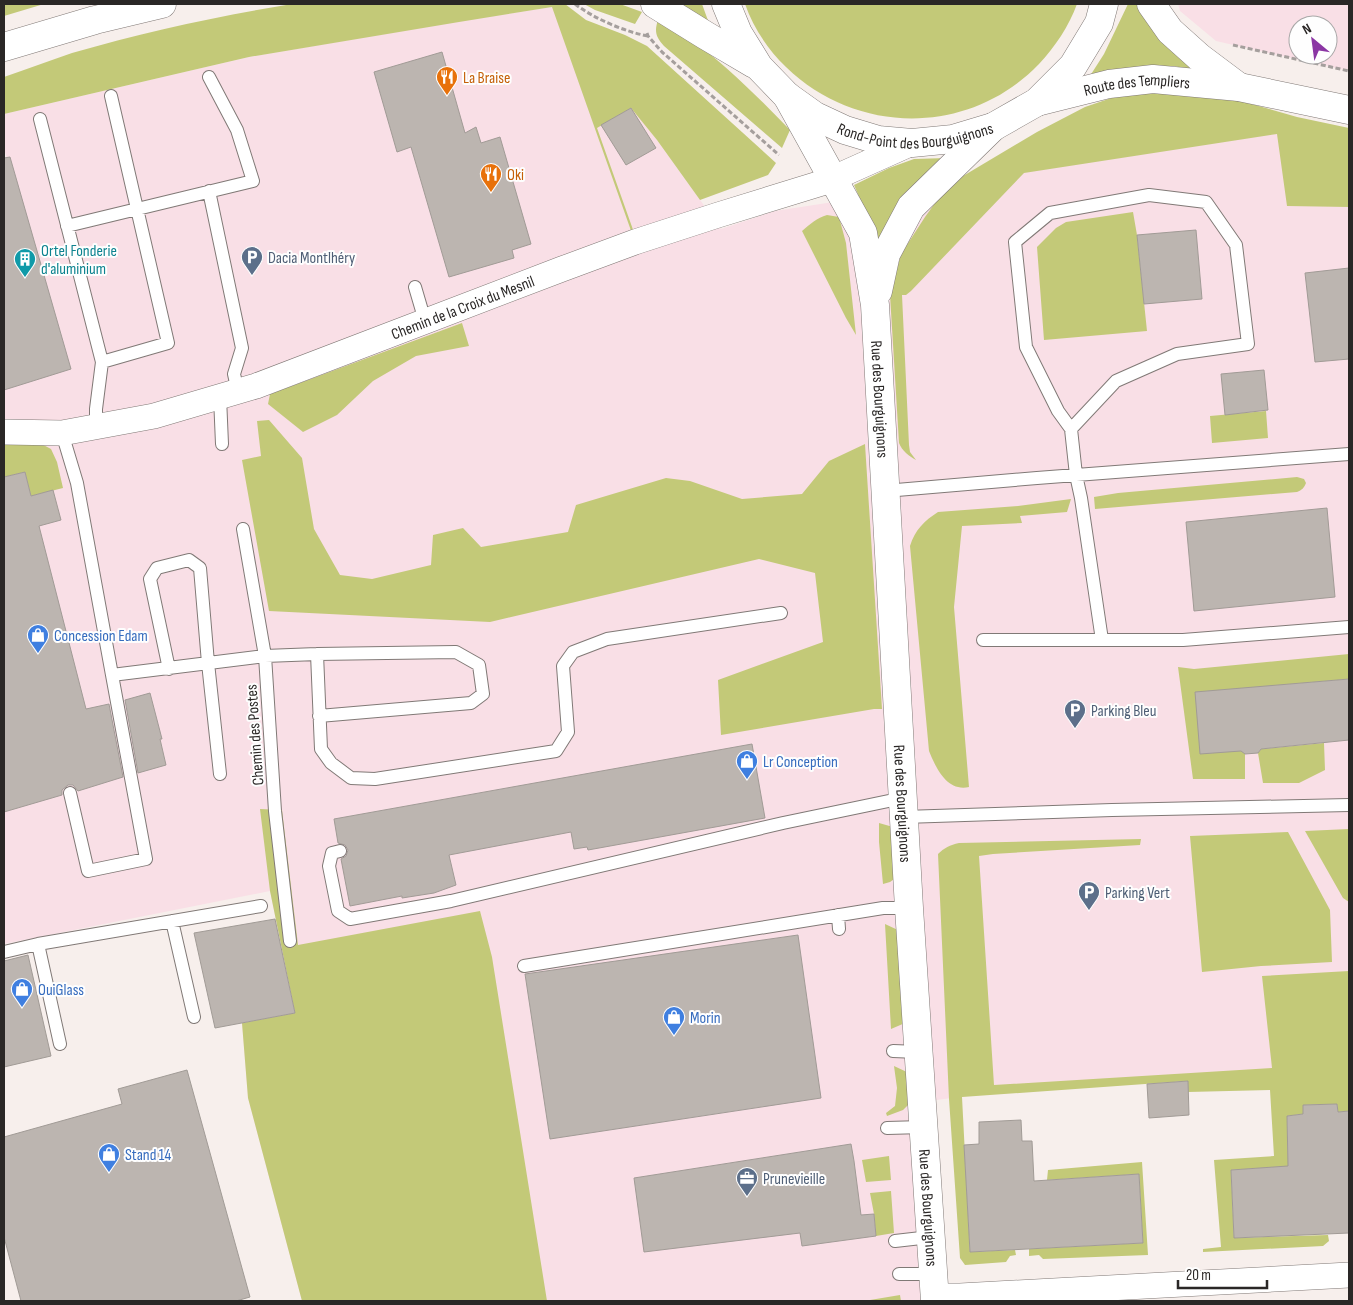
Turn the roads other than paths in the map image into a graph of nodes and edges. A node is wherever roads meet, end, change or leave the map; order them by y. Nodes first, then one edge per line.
1 (162, 4) edge
2 (655, 4) edge
3 (726, 4) edge
4 (1104, 4) edge
5 (1152, 4) edge
6 (4, 48) edge
7 (758, 67) junction
8 (209, 77) dead end
9 (1239, 87) junction
10 (111, 96) dead end
11 (787, 96) junction
12 (1037, 102) junction
13 (1349, 110) edge
14 (40, 119) dead end
15 (993, 128) junction
16 (912, 143) junction
17 (833, 178) junction
18 (209, 191) junction
19 (137, 208) junction
20 (67, 226) junction
21 (415, 287) dead end
22 (875, 305) junction
23 (425, 321) junction
24 (102, 362) junction
25 (229, 394) junction
26 (96, 427) junction
27 (1071, 429) junction
28 (4, 432) edge
29 (62, 433) junction
30 (222, 444) dead end
31 (1349, 454) edge
32 (1076, 475) junction
33 (885, 491) junction
34 (243, 529) dead end
35 (781, 613) dead end
36 (1349, 627) edge
37 (983, 640) dead end
38 (1102, 640) junction
39 (317, 654) junction
40 (265, 656) junction
41 (208, 663) junction
42 (169, 669) junction
43 (112, 676) junction
44 (319, 716) junction
45 (220, 774) dead end
46 (70, 793) dead end
47 (1349, 805) edge
48 (903, 808) junction
49 (340, 850) dead end
50 (261, 906) dead end
51 (909, 908) junction
52 (838, 915) junction
53 (172, 921) junction
54 (839, 929) dead end
55 (290, 941) dead end
56 (38, 944) junction
57 (4, 952) edge
58 (524, 966) dead end
59 (194, 1017) dead end
60 (60, 1044) dead end
61 (923, 1127) junction
62 (887, 1128) dead end
63 (930, 1237) junction
64 (895, 1241) dead end
65 (899, 1274) dead end
66 (1349, 1275) edge
67 (934, 1290) edge

1 - 6 street
2 - 7 street
3 - 7 street, Rond-Point des Bourguignons
4 - 12 street, Rond-Point des Bourguignons
5 - 9 street, Route des Templiers
7 - 11 street, Rond-Point des Bourguignons
8 - 18 lane
9 - 12 street, Route des Templiers
9 - 13 street, Route des Templiers
10 - 19 lane
11 - 16 street, Rond-Point des Bourguignons
11 - 17 street, Rue des Bourguignons
12 - 15 street, Rond-Point des Bourguignons
14 - 20 lane
15 - 16 street, Rond-Point des Bourguignons
15 - 22 street, Rue des Bourguignons
16 - 17 street, Chemin de la Croix du Mesnil
17 - 22 street, Rue des Bourguignons
17 - 23 street, Chemin de la Croix du Mesnil
18 - 19 lane
18 - 25 lane
19 - 20 lane
19 - 24 lane
20 - 24 lane
21 - 23 lane
22 - 33 street, Rue des Bourguignons
23 - 25 street, Chemin de la Croix du Mesnil
24 - 26 lane
25 - 26 street, Chemin de la Croix du Mesnil
25 - 30 lane
26 - 29 street, Chemin de la Croix du Mesnil
27 - 27 lane
27 - 32 lane
28 - 29 street, Chemin de la Croix du Mesnil
29 - 43 lane
31 - 32 lane
32 - 33 lane
32 - 38 lane
33 - 48 street, Rue des Bourguignons
34 - 40 lane, Chemin des Postes
35 - 44 lane
36 - 38 lane
37 - 38 lane
39 - 40 lane
39 - 44 lane
39 - 44 lane
40 - 41 lane
40 - 55 lane, Chemin des Postes
41 - 42 lane
41 - 42 lane
41 - 45 lane
42 - 43 lane
43 - 46 lane
47 - 48 lane
48 - 49 lane
48 - 51 street, Rue des Bourguignons
50 - 53 lane
51 - 52 lane
51 - 61 street, Rue des Bourguignons
52 - 54 lane
52 - 58 lane
53 - 56 lane
53 - 59 lane
56 - 57 lane
56 - 60 lane
61 - 62 lane
61 - 63 street, Rue des Bourguignons
63 - 64 lane
63 - 67 street, Rue des Bourguignons
65 - 67 lane
66 - 67 street

